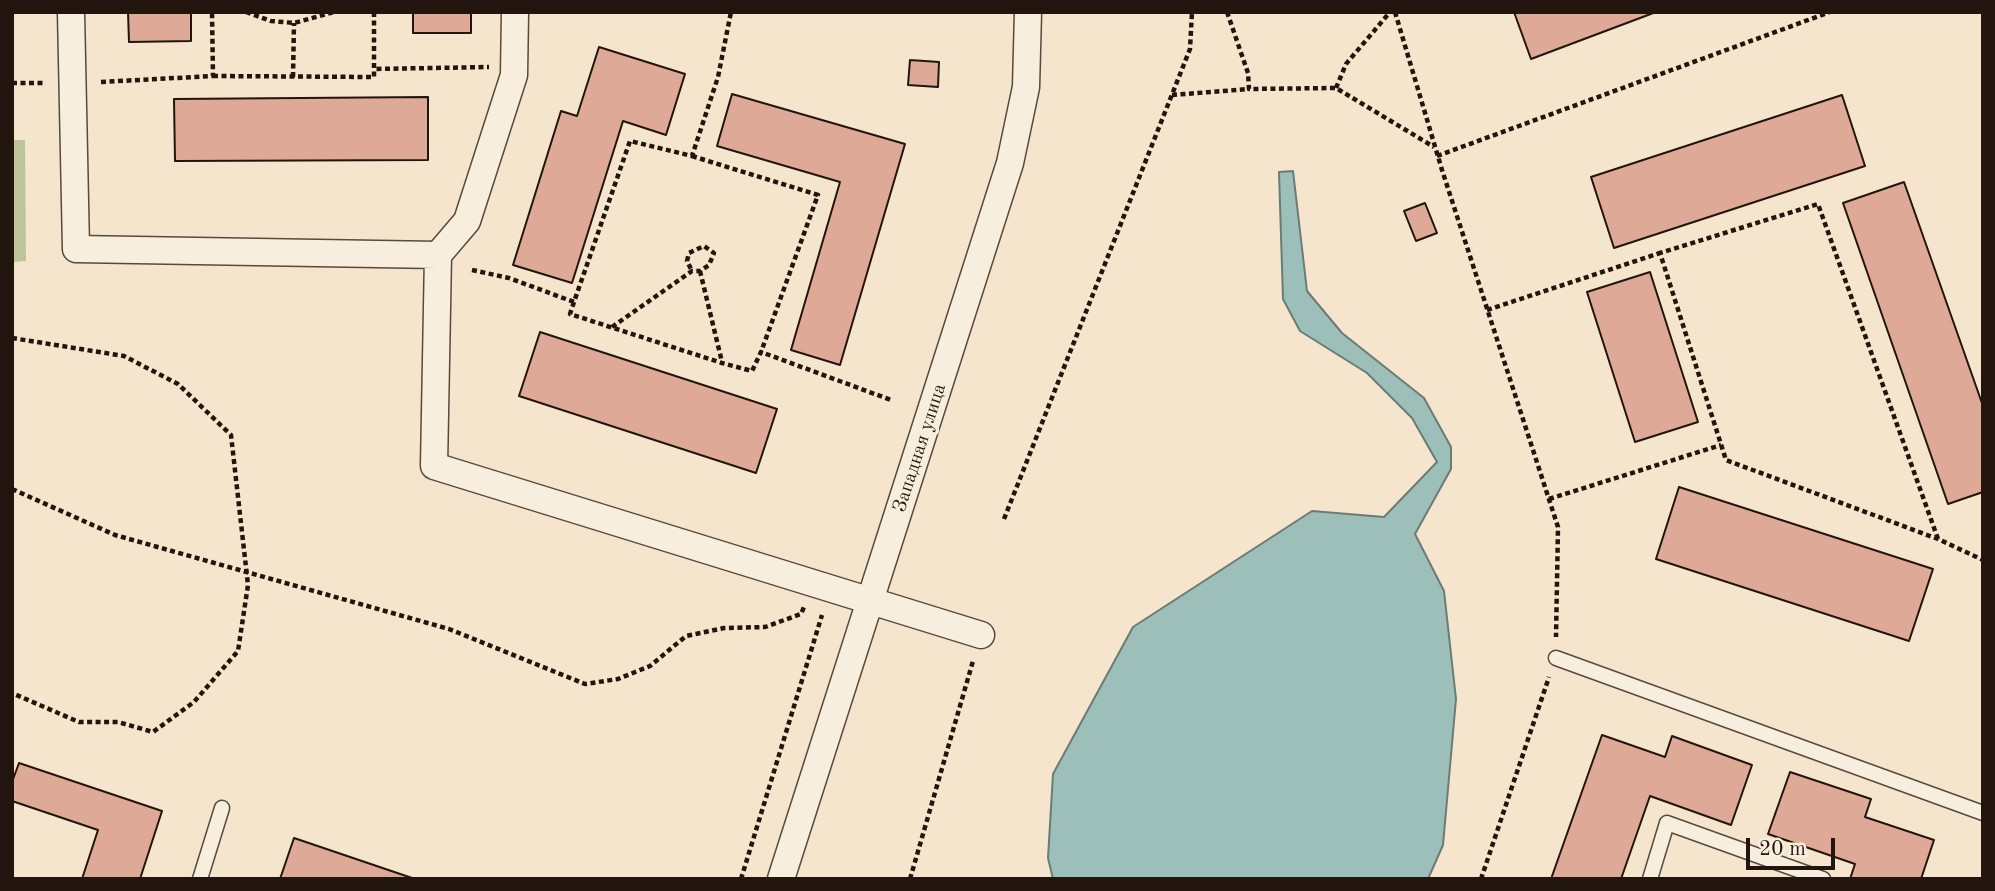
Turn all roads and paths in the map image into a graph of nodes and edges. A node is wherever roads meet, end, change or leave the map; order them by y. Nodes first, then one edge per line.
1 (71, 12) edge
2 (212, 12) edge
3 (246, 12) edge
4 (334, 12) edge
5 (374, 12) edge
6 (515, 12) edge
7 (731, 12) edge
8 (1028, 12) edge
9 (1192, 12) edge
10 (1227, 12) edge
11 (1393, 12) edge
12 (1830, 12) edge
13 (294, 23) junction
14 (514, 67) junction
15 (374, 69) junction
16 (213, 76) junction
17 (293, 76) junction
18 (12, 83) edge
19 (61, 83) junction
20 (1336, 88) junction
21 (1249, 89) junction
22 (1172, 95) junction
23 (1435, 148) junction
24 (692, 156) junction
25 (1437, 156) junction
26 (1660, 253) junction
27 (438, 255) junction
28 (472, 270) dead end
29 (692, 271) junction
30 (700, 271) junction
31 (574, 302) junction
32 (1487, 310) junction
33 (612, 328) junction
34 (12, 338) edge
35 (761, 352) junction
36 (722, 363) junction
37 (891, 400) dead end
38 (1721, 445) junction
39 (12, 489) edge
40 (1549, 499) junction
41 (1004, 519) dead end
42 (1937, 539) junction
43 (1983, 560) edge
44 (247, 572) junction
45 (823, 585) junction
46 (872, 600) junction
47 (981, 635) joint
48 (1556, 658) junction
49 (12, 693) edge
50 (222, 808) dead end
51 (1983, 813) edge
52 (200, 879) edge
53 (741, 879) edge
54 (781, 879) edge
55 (910, 879) edge
56 (1481, 879) edge
57 (1650, 879) edge
58 (1823, 879) edge

1 - 19 street
2 - 16 path
3 - 13 path
4 - 13 path
5 - 15 path
6 - 14 street
7 - 24 path
8 - 46 street, Западная улица
9 - 22 path
10 - 21 path
11 - 20 path
11 - 23 path
12 - 25 path
13 - 17 path
14 - 15 path
14 - 27 street
15 - 17 path
16 - 17 path
16 - 19 path
18 - 19 path
19 - 27 street
20 - 21 path
20 - 23 path
21 - 22 path
22 - 41 path
23 - 25 path
24 - 31 path
24 - 35 path
25 - 32 path
26 - 32 path
26 - 38 path
26 - 42 path
27 - 45 street
28 - 31 path
29 - 30 path
29 - 30 path
29 - 33 path
30 - 36 path
31 - 33 path
32 - 40 path
33 - 36 path
34 - 44 path
35 - 36 path
35 - 37 path
38 - 40 path
38 - 42 path
39 - 44 path
40 - 48 path
42 - 43 path
44 - 45 path
44 - 49 path
45 - 46 street
45 - 53 path
46 - 47 street
46 - 54 street, Западная улица
47 - 55 path
48 - 51 lane
48 - 56 path
50 - 52 lane
57 - 58 lane

